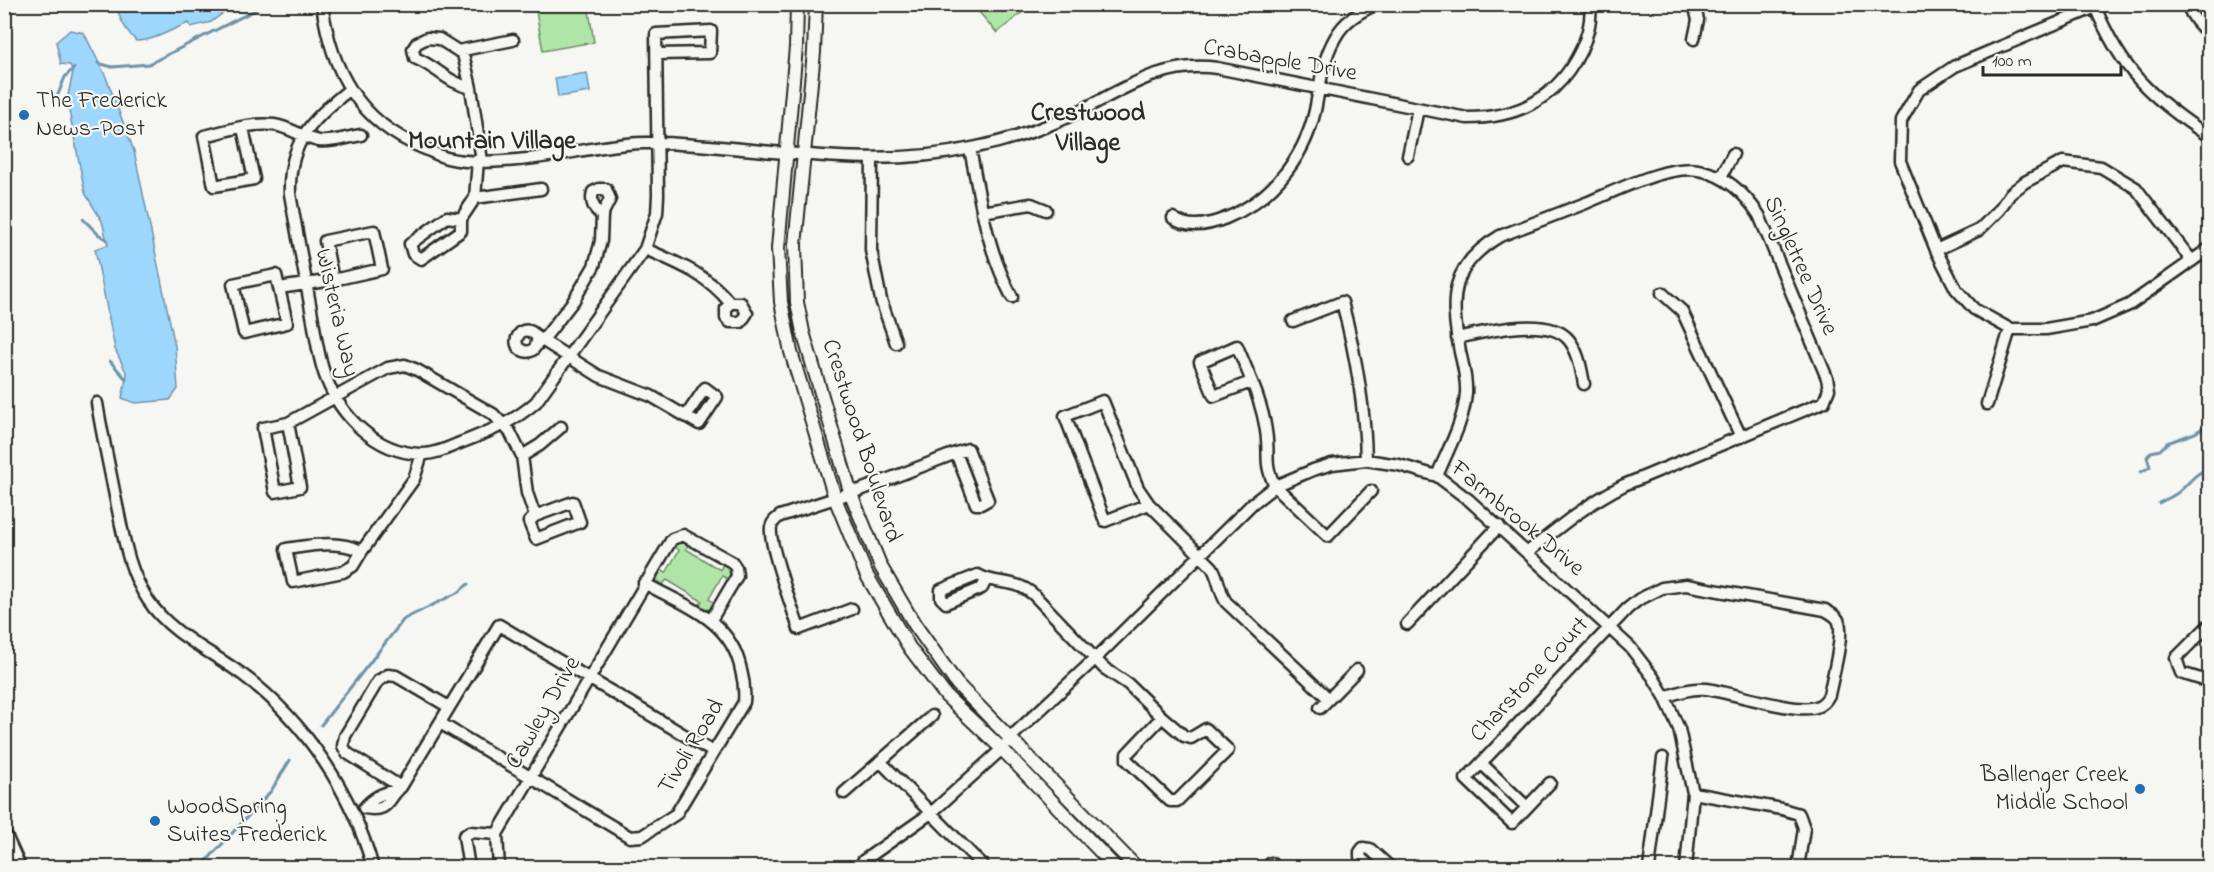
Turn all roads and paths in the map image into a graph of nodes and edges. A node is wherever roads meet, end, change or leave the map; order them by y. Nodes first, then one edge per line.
1 (322, 4) edge
2 (797, 4) edge
3 (816, 4) edge
4 (1377, 4) edge
5 (1590, 4) edge
6 (1695, 4) edge
7 (2187, 4) edge
8 (2098, 6) edge
9 (2210, 34) edge
10 (1694, 39) dead end
11 (513, 40) dead end
12 (458, 51) junction
13 (657, 54) junction
14 (471, 88) junction
15 (1318, 88) junction
16 (350, 90) junction
17 (1418, 109) junction
18 (243, 128) junction
19 (303, 135) junction
20 (361, 135) dead end
21 (2210, 137) edge
22 (659, 143) junction
23 (970, 149) junction
24 (785, 153) junction
25 (804, 154) junction
26 (1733, 154) dead end
27 (1408, 156) dead end
28 (872, 159) junction
29 (480, 161) junction
30 (1721, 177) junction
31 (541, 189) dead end
32 (475, 198) junction
33 (1046, 210) dead end
34 (982, 212) junction
35 (602, 215) dead end
36 (1173, 218) dead end
37 (461, 219) junction
38 (2210, 248) edge
39 (645, 249) junction
40 (1936, 250) junction
41 (2192, 261) junction
42 (333, 279) junction
43 (306, 282) junction
44 (279, 288) junction
45 (1662, 293) dead end
46 (1012, 297) dead end
47 (730, 303) dead end
48 (1293, 321) dead end
49 (2010, 329) junction
50 (1457, 338) junction
51 (896, 343) dead end
52 (568, 357) junction
53 (1251, 382) junction
54 (1584, 384) dead end
55 (335, 396) junction
56 (97, 403) dead end
57 (1987, 404) dead end
58 (686, 416) dead end
59 (288, 423) junction
60 (503, 424) junction
61 (561, 427) dead end
62 (1741, 437) junction
63 (956, 453) junction
64 (422, 454) junction
65 (522, 456) junction
66 (1366, 460) junction
67 (1437, 476) junction
68 (1275, 486) junction
69 (1371, 490) dead end
70 (851, 494) junction
71 (835, 498) junction
72 (1149, 504) junction
73 (535, 516) junction
74 (1499, 526) junction
75 (362, 551) junction
76 (1528, 552) junction
77 (1200, 556) junction
78 (986, 580) dead end
79 (644, 584) junction
80 (852, 609) dead end
81 (711, 620) junction
82 (1407, 624) dead end
83 (2210, 624) edge
84 (1610, 627) junction
85 (1095, 659) junction
86 (1357, 670) dead end
87 (589, 678) junction
88 (2210, 682) edge
89 (1665, 697) junction
90 (1329, 699) junction
91 (449, 707) junction
92 (1320, 708) dead end
93 (932, 716) dead end
94 (1162, 717) junction
95 (440, 723) junction
96 (1011, 737) junction
97 (1002, 749) junction
98 (713, 752) junction
99 (1663, 758) dead end
100 (880, 761) junction
101 (1481, 763) junction
102 (530, 778) junction
103 (1550, 783) dead end
104 (398, 789) junction
105 (844, 793) dead end
106 (1692, 793) junction
107 (1527, 807) junction
108 (353, 813) junction
109 (931, 813) junction
110 (497, 834) junction
111 (4, 837) edge
112 (863, 861) dead end
113 (18, 867) edge
114 (373, 867) edge
115 (469, 867) edge
116 (498, 867) edge
117 (985, 867) edge
118 (1116, 867) edge
119 (1137, 867) edge
120 (1267, 867) edge
121 (1276, 867) edge
122 (1371, 867) edge
123 (1391, 867) edge
124 (1648, 867) edge
125 (1686, 867) edge
126 (1798, 867) edge

1 - 16 street, Crabapple Drive
2 - 24 main road, Crestwood Boulevard
3 - 25 main road, Crestwood Boulevard
4 - 15 street
5 - 17 street, Crabapple Drive
6 - 10 street
7 - 9 street
8 - 21 street
8 - 40 street
11 - 12 street
12 - 14 street
12 - 14 street
13 - 13 street
13 - 22 street, Wisteria Way
14 - 29 street
15 - 17 street, Crabapple Drive
15 - 23 street, Crabapple Drive
15 - 36 street
16 - 19 street, Wisteria Way
16 - 29 street, Crabapple Drive
17 - 27 street
18 - 18 street
18 - 19 street
19 - 20 street
19 - 43 street, Wisteria Way
22 - 24 street, Crabapple Drive
22 - 29 street, Crabapple Drive
22 - 39 street, Wisteria Way
23 - 28 street, Crabapple Drive
23 - 34 street
24 - 25 street, Crabapple Drive
24 - 71 main road, Crestwood Boulevard
25 - 28 street, Crabapple Drive
25 - 70 main road, Crestwood Boulevard
26 - 30 street
28 - 51 street
29 - 32 street
30 - 50 street, Singletree Drive
30 - 62 street, Singletree Drive
31 - 32 street
32 - 37 street
33 - 34 street
34 - 46 street
35 - 52 street
37 - 37 street
38 - 41 street
39 - 47 street
39 - 52 street, Wisteria Way
40 - 41 street
40 - 49 street
41 - 49 street
42 - 42 street
42 - 43 street
43 - 44 street
43 - 55 street, Wisteria Way
44 - 44 street
45 - 62 street
48 - 66 street
49 - 57 street
50 - 54 street
50 - 67 street, Singletree Drive
52 - 58 street
52 - 60 street, Wisteria Way
53 - 53 street
53 - 68 street
55 - 59 street
55 - 60 street
55 - 64 street, Wisteria Way
56 - 108 street
59 - 59 street
60 - 64 street, Wisteria Way
60 - 65 street
61 - 65 street
62 - 76 street, Singletree Drive
63 - 63 street
63 - 70 street
64 - 75 street
65 - 73 street
66 - 67 street, Farmbrook Drive
66 - 68 street, Farmbrook Drive
67 - 74 street, Farmbrook Drive
68 - 69 street
68 - 77 street, Farmbrook Drive
70 - 71 street
70 - 96 main road, Crestwood Boulevard
71 - 80 street
71 - 97 main road, Crestwood Boulevard
72 - 72 street
72 - 77 street
73 - 73 street
74 - 76 street, Farmbrook Drive
74 - 82 street
75 - 75 street
76 - 84 street, Farmbrook Drive
77 - 85 street, Farmbrook Drive
77 - 90 street
78 - 85 street
79 - 81 street, Tivoli Road
79 - 81 street, Cawley Drive
79 - 87 street, Cawley Drive
81 - 98 street, Tivoli Road
83 - 88 street
84 - 89 street, Farmbrook Drive
84 - 89 street, Charstone Court
84 - 101 street, Charstone Court
85 - 94 street
85 - 96 street, Farmbrook Drive
86 - 90 street
87 - 91 street
87 - 98 street
87 - 102 street, Cawley Drive
89 - 106 street, Farmbrook Drive
90 - 92 street
91 - 95 street
91 - 104 street
93 - 100 street
94 - 94 street
95 - 102 street
95 - 104 street
96 - 97 street, Farmbrook Drive
96 - 119 main road, Crestwood Boulevard
97 - 109 street, Farmbrook Drive
97 - 118 main road, Crestwood Boulevard
98 - 102 street, Tivoli Road
99 - 124 street
100 - 105 street
100 - 109 street
101 - 107 street, Charstone Court
101 - 107 street, Charstone Court
102 - 110 street, Cawley Drive
103 - 107 street, Charstone Court
104 - 108 street
106 - 125 street, Farmbrook Drive
106 - 126 street
108 - 114 street
109 - 112 street, Farmbrook Drive
109 - 117 street
110 - 115 street
110 - 116 street
111 - 113 highway
120 - 121 street
122 - 123 street

